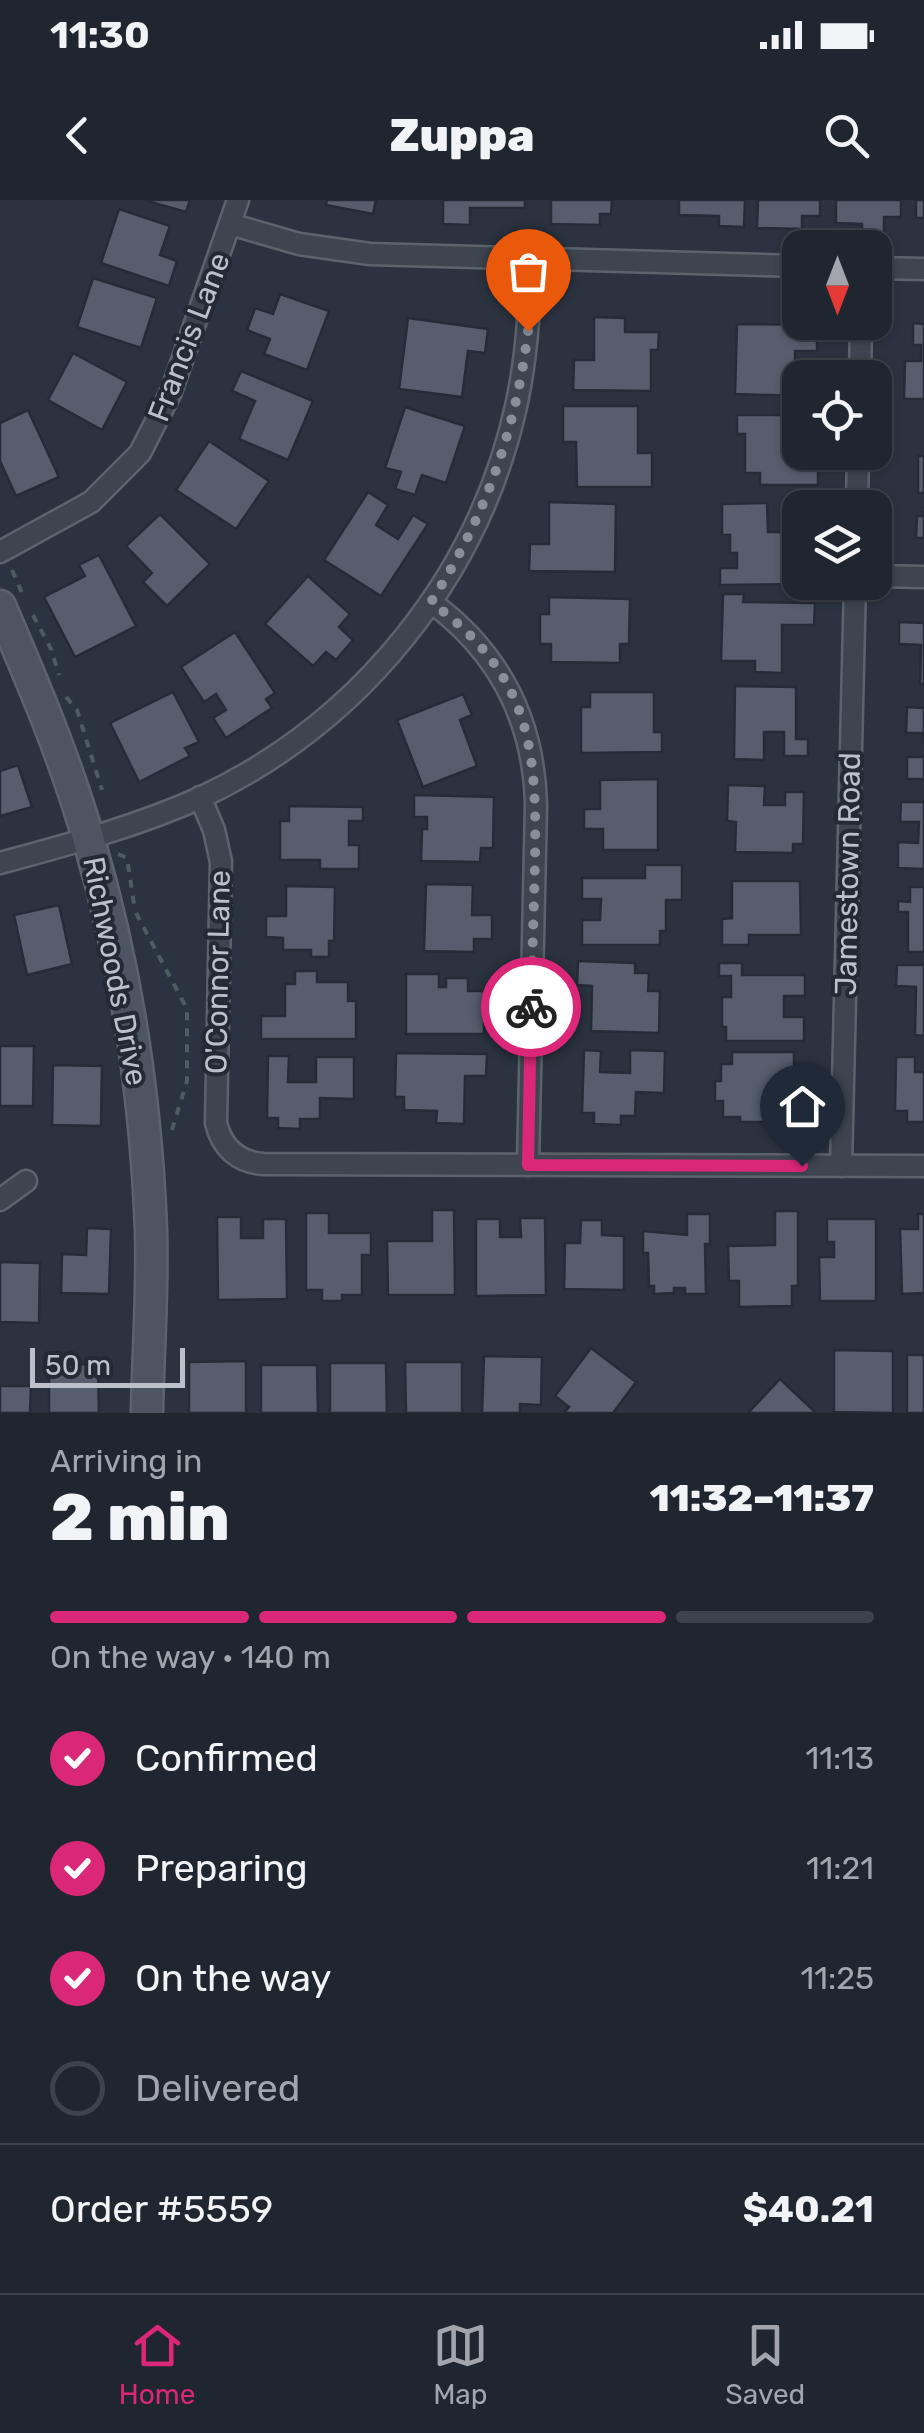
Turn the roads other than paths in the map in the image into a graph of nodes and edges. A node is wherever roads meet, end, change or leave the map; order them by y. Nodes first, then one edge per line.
1 (238, 200) edge
2 (230, 224) junction
3 (531, 259) junction
4 (782, 266) edge
5 (892, 268) edge
6 (924, 269) edge
7 (0, 552) edge
8 (892, 576) edge
9 (924, 577) edge
10 (855, 600) edge
11 (431, 602) junction
12 (0, 606) edge
13 (200, 797) junction
14 (88, 837) junction
15 (0, 863) edge
16 (528, 1165) junction
17 (841, 1166) junction
18 (924, 1166) edge
19 (26, 1181) dead end
20 (0, 1200) edge
21 (146, 1413) edge

1 - 2 street, Francis Lane
2 - 3 street
2 - 7 street, Francis Lane
3 - 4 street
3 - 11 street
5 - 6 street
8 - 9 street
10 - 17 street, Jamestown Road
11 - 13 street
11 - 16 street
12 - 14 street, Richwoods Drive
13 - 14 street
13 - 16 street, O'Connor Lane
14 - 15 street
14 - 21 street, Richwoods Drive
16 - 17 street
17 - 18 street
19 - 20 street

